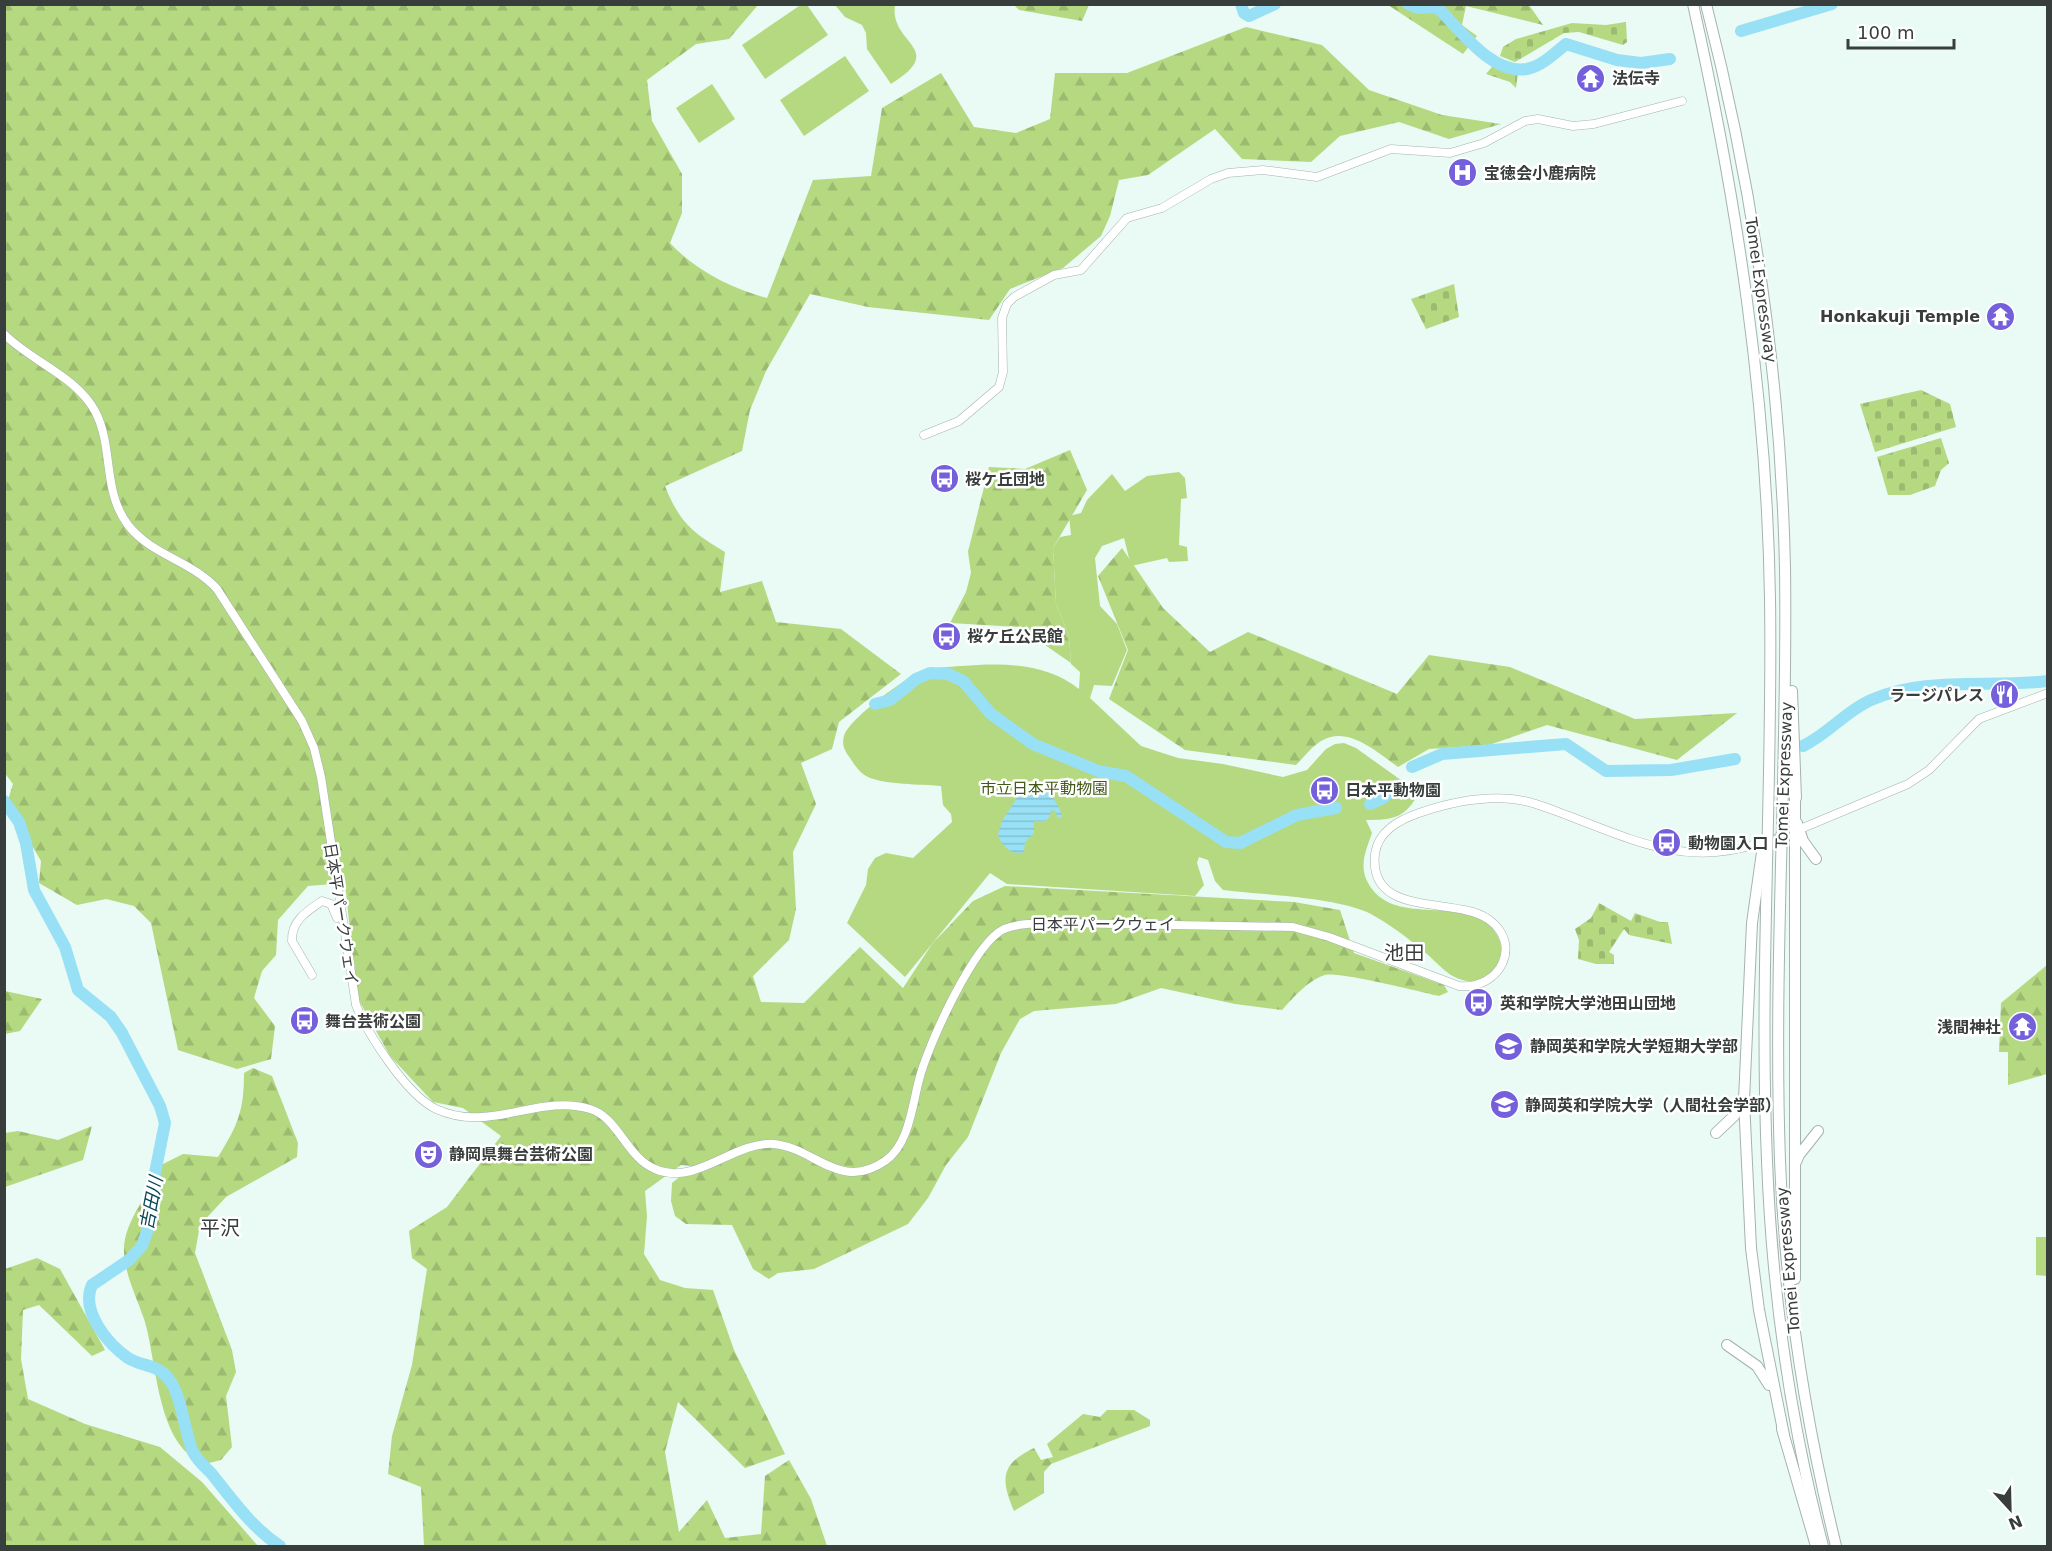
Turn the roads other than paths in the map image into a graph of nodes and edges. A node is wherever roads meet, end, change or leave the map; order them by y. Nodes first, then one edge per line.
1 (1694, 4) edge
2 (1706, 4) edge
3 (1682, 101) dead end
4 (4, 334) edge
5 (924, 435) dead end
6 (1785, 565) junction
7 (2048, 693) edge
8 (1796, 793) junction
9 (1768, 818) junction
10 (1805, 827) tunnel mouth
11 (1756, 844) tunnel mouth
12 (1816, 859) dead end
13 (337, 892) junction
14 (322, 902) junction
15 (344, 943) junction
16 (312, 975) dead end
17 (1744, 1100) junction
18 (1818, 1131) dead end
19 (1716, 1133) dead end
20 (1795, 1183) junction
21 (1727, 1345) dead end
22 (1800, 1366) junction
23 (1784, 1435) junction
24 (1816, 1546) edge
25 (1823, 1546) edge
26 (1836, 1546) edge

1 - 9 highway, Tomei Expressway
2 - 6 highway, Tomei Expressway
3 - 5 street
4 - 13 street, 日本平パークウェイ
6 - 8 highway
6 - 22 highway, Tomei Expressway
7 - 10 street
8 - 12 highway
8 - 20 highway
9 - 17 highway
9 - 25 highway, Tomei Expressway
11 - 15 street, 日本平パークウェイ
13 - 14 street
13 - 15 street, 日本平パークウェイ
14 - 15 street
14 - 16 street
17 - 19 highway
17 - 23 highway
18 - 20 highway
20 - 22 highway
21 - 23 highway
22 - 26 highway, Tomei Expressway
23 - 24 highway

